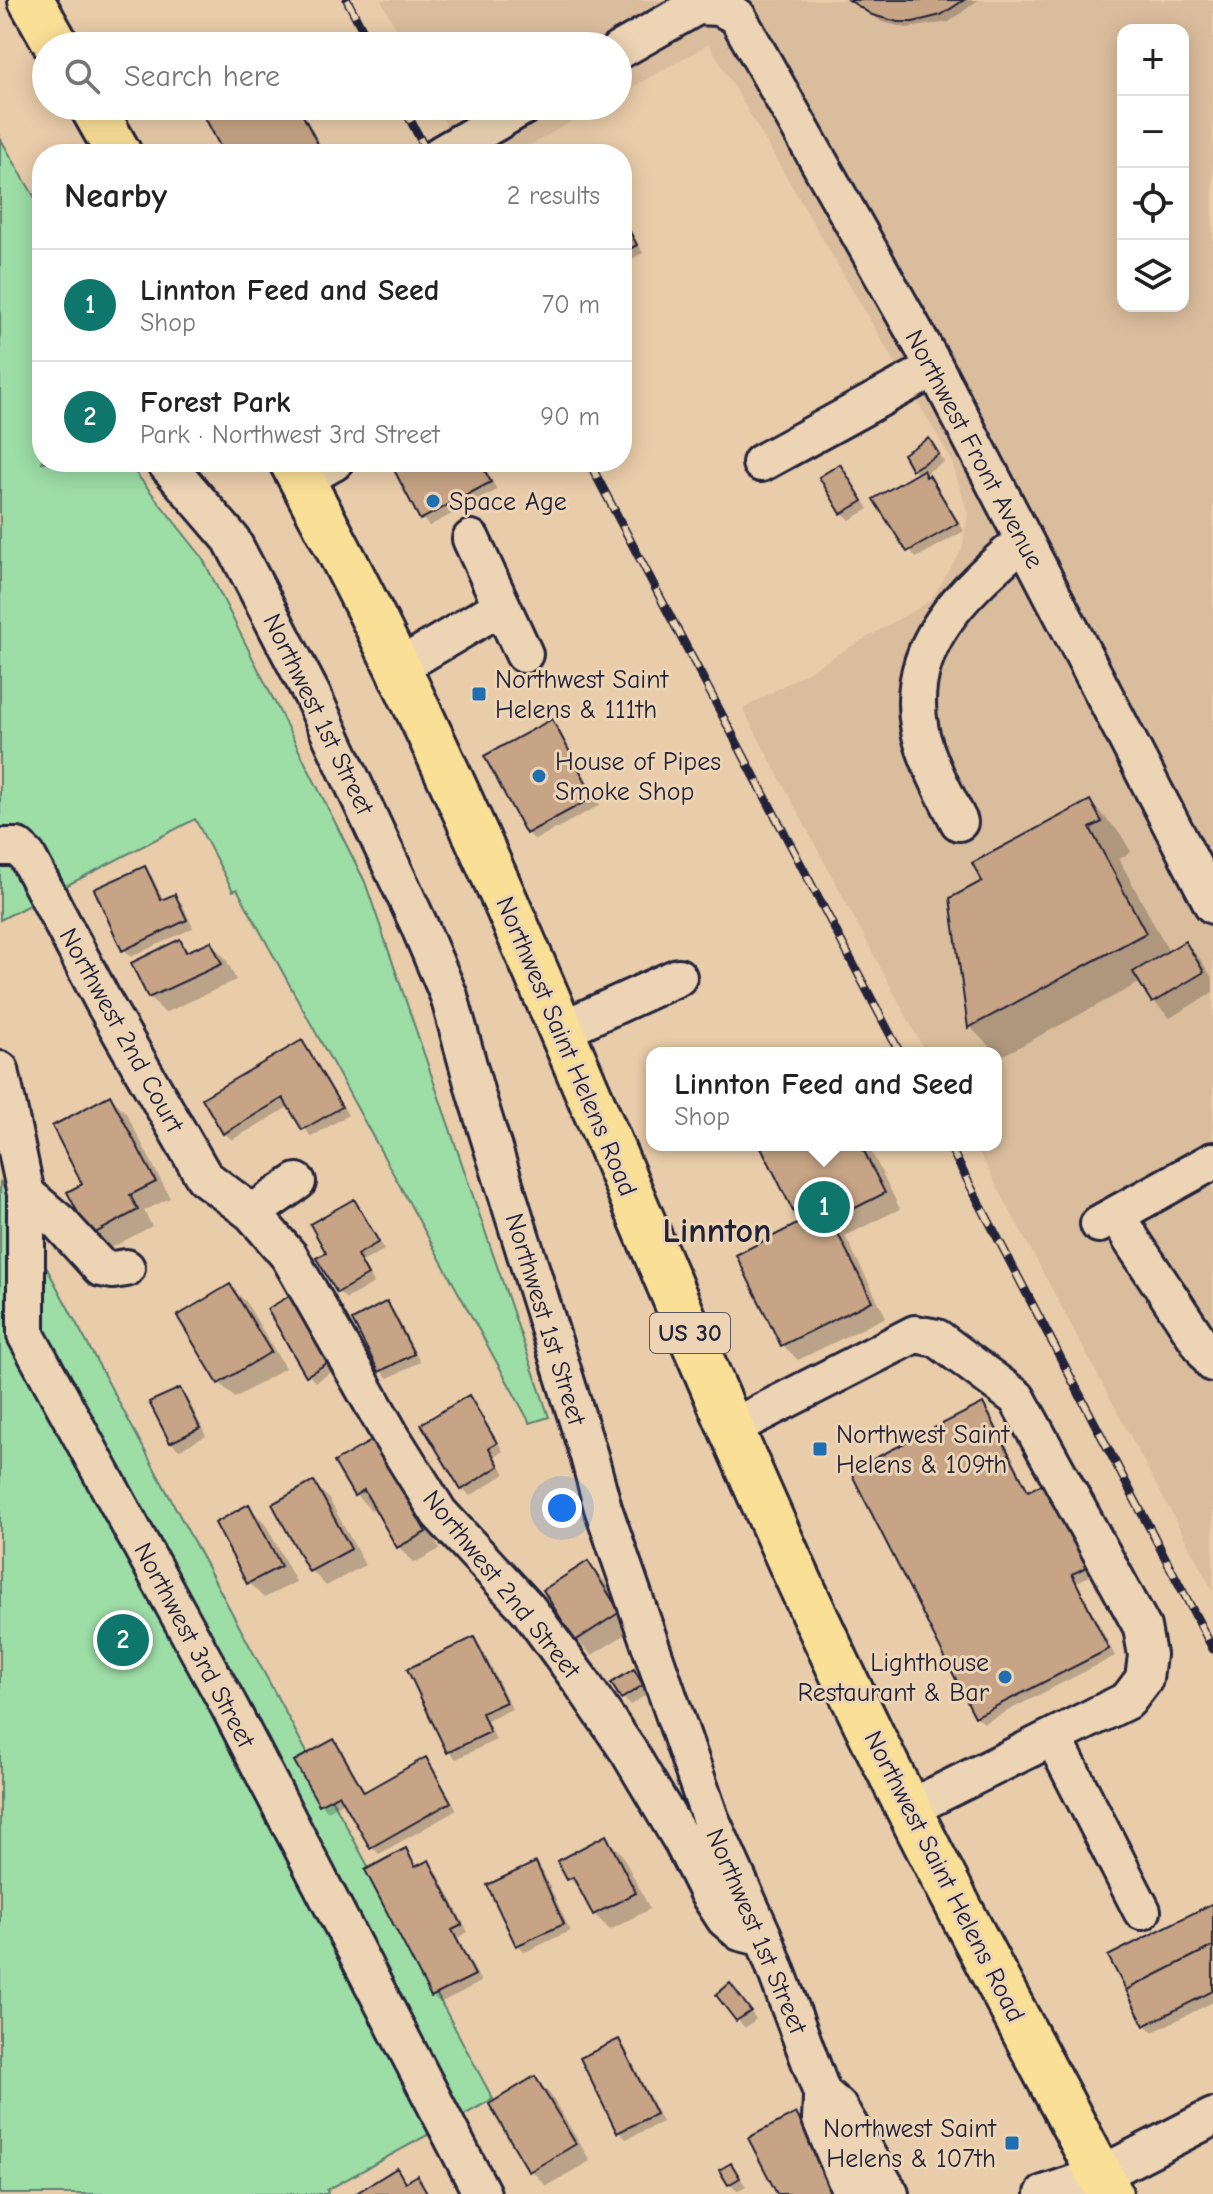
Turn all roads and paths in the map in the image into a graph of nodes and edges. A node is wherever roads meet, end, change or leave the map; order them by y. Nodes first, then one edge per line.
1 (31, 0) edge
2 (49, 32) edge
3 (632, 43) edge
4 (100, 120) edge
5 (500, 120) edge
6 (113, 144) edge
7 (458, 144) edge
8 (935, 368) junction
9 (761, 463) dead end
10 (174, 472) edge
11 (311, 472) edge
12 (471, 539) dead end
13 (1023, 541) junction
14 (502, 606) junction
15 (524, 654) dead end
16 (399, 667) junction
17 (959, 822) dead end
18 (0, 847) edge
19 (1213, 905) edge
20 (678, 977) dead end
21 (561, 1030) junction
22 (0, 1070) edge
23 (1213, 1161) edge
24 (297, 1182) dead end
25 (26, 1194) junction
26 (252, 1213) junction
27 (126, 1268) dead end
28 (1213, 1363) edge
29 (731, 1428) junction
30 (1053, 1737) junction
31 (908, 1809) junction
32 (1142, 1911) dead end
33 (764, 1938) junction
34 (822, 2093) junction
35 (1213, 2117) edge
36 (1105, 2185) edge
37 (482, 2194) edge
38 (852, 2194) edge
39 (890, 2194) edge
40 (1044, 2194) edge

1 - 2 highway
3 - 8 street, Northwest Front Avenue
4 - 6 highway
5 - 7 street
8 - 9 street
8 - 13 street, Northwest Front Avenue
10 - 33 street, Northwest 1st Street
11 - 16 highway, Northwest Saint Helens Road / US 30
12 - 14 street
13 - 17 street
13 - 19 street, Northwest Front Avenue
14 - 15 street
14 - 16 street
16 - 21 highway, Northwest Saint Helens Road / US 30
18 - 26 street, Northwest 2nd Court
20 - 21 street
21 - 29 highway, Northwest Saint Helens Road / US 30
22 - 25 street, Northwest 3rd Street
23 - 28 street
24 - 26 street
25 - 27 street
25 - 37 street, Northwest 3rd Street
26 - 33 street, Northwest 2nd Street
29 - 30 street
29 - 31 highway, Northwest Saint Helens Road / US 30
30 - 31 street
30 - 32 street
31 - 36 highway, Northwest Saint Helens Road / US 30
33 - 34 street, Northwest 1st Street
34 - 38 street
34 - 39 street, Northwest 1st Street
35 - 36 street
36 - 40 street

